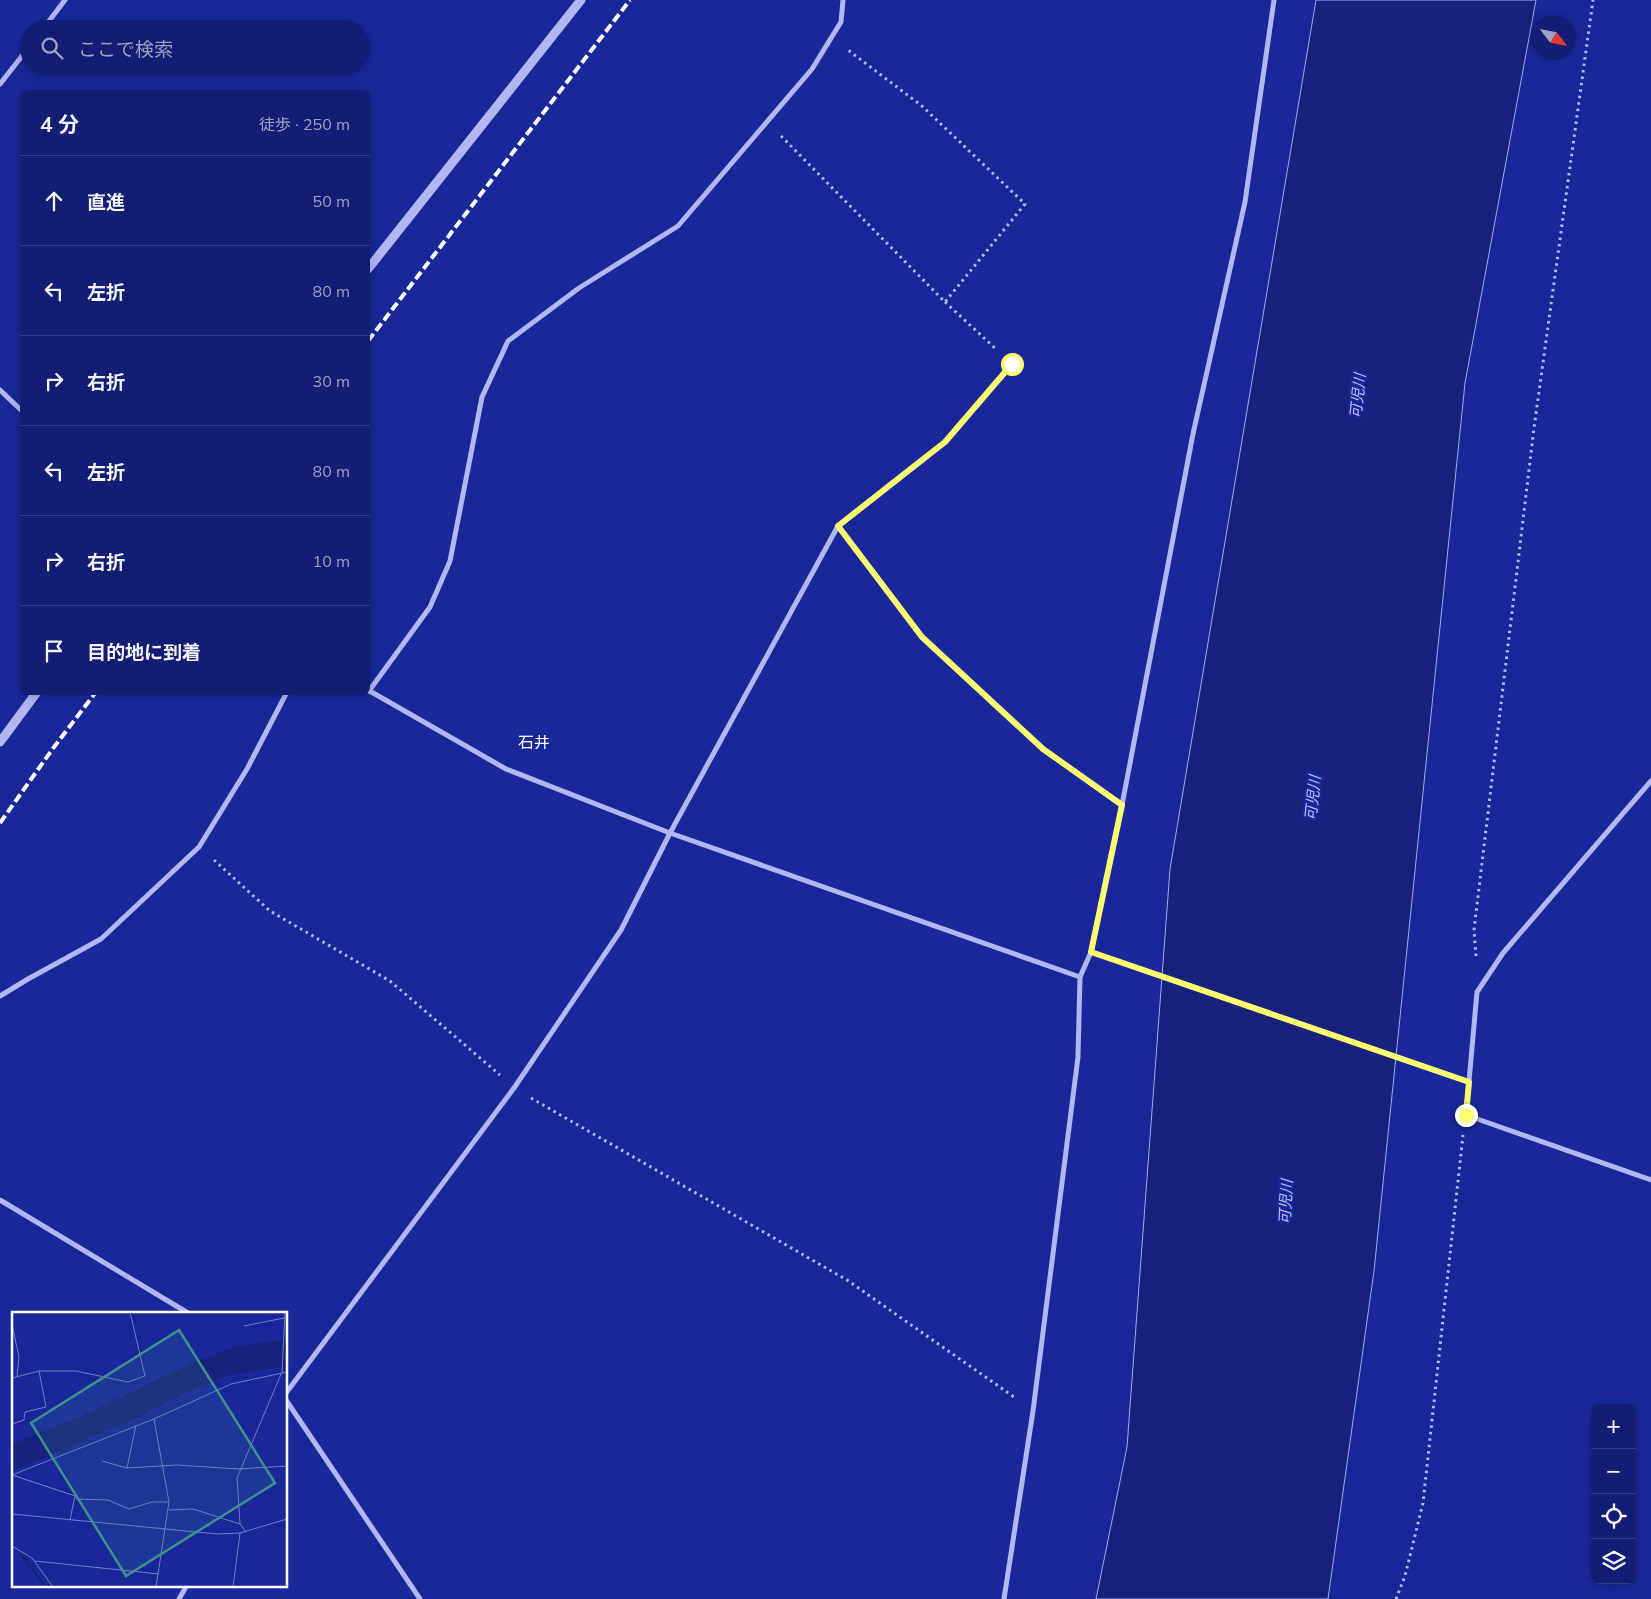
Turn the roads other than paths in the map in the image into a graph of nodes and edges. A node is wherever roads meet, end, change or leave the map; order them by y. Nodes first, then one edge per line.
1 (65, 0) edge
2 (581, 0) edge
3 (844, 0) edge
4 (1274, 0) edge
5 (50, 20) edge
6 (20, 58) edge
7 (0, 84) edge
8 (370, 266) edge
9 (1012, 364) road end
10 (0, 390) edge
11 (20, 409) edge
12 (838, 526) junction
13 (370, 687) edge
14 (370, 691) edge
15 (35, 695) edge
16 (285, 695) edge
17 (0, 742) edge
18 (1651, 781) edge
19 (1122, 805) junction
20 (670, 833) junction
21 (1080, 977) junction
22 (0, 996) edge
23 (1651, 1180) edge
24 (0, 1200) edge
25 (186, 1312) edge
26 (288, 1390) edge
27 (288, 1403) edge
28 (186, 1586) edge
29 (179, 1599) edge
30 (420, 1599) edge
31 (1004, 1599) edge

1 - 5 street
2 - 8 street
3 - 13 street
4 - 19 street
6 - 7 street
9 - 12 street
10 - 11 street
12 - 19 street
12 - 20 street
14 - 20 street
15 - 17 street
16 - 22 street
18 - 23 street
19 - 21 street
20 - 21 street
20 - 26 street
21 - 31 street
24 - 25 street
27 - 30 street
28 - 29 street

